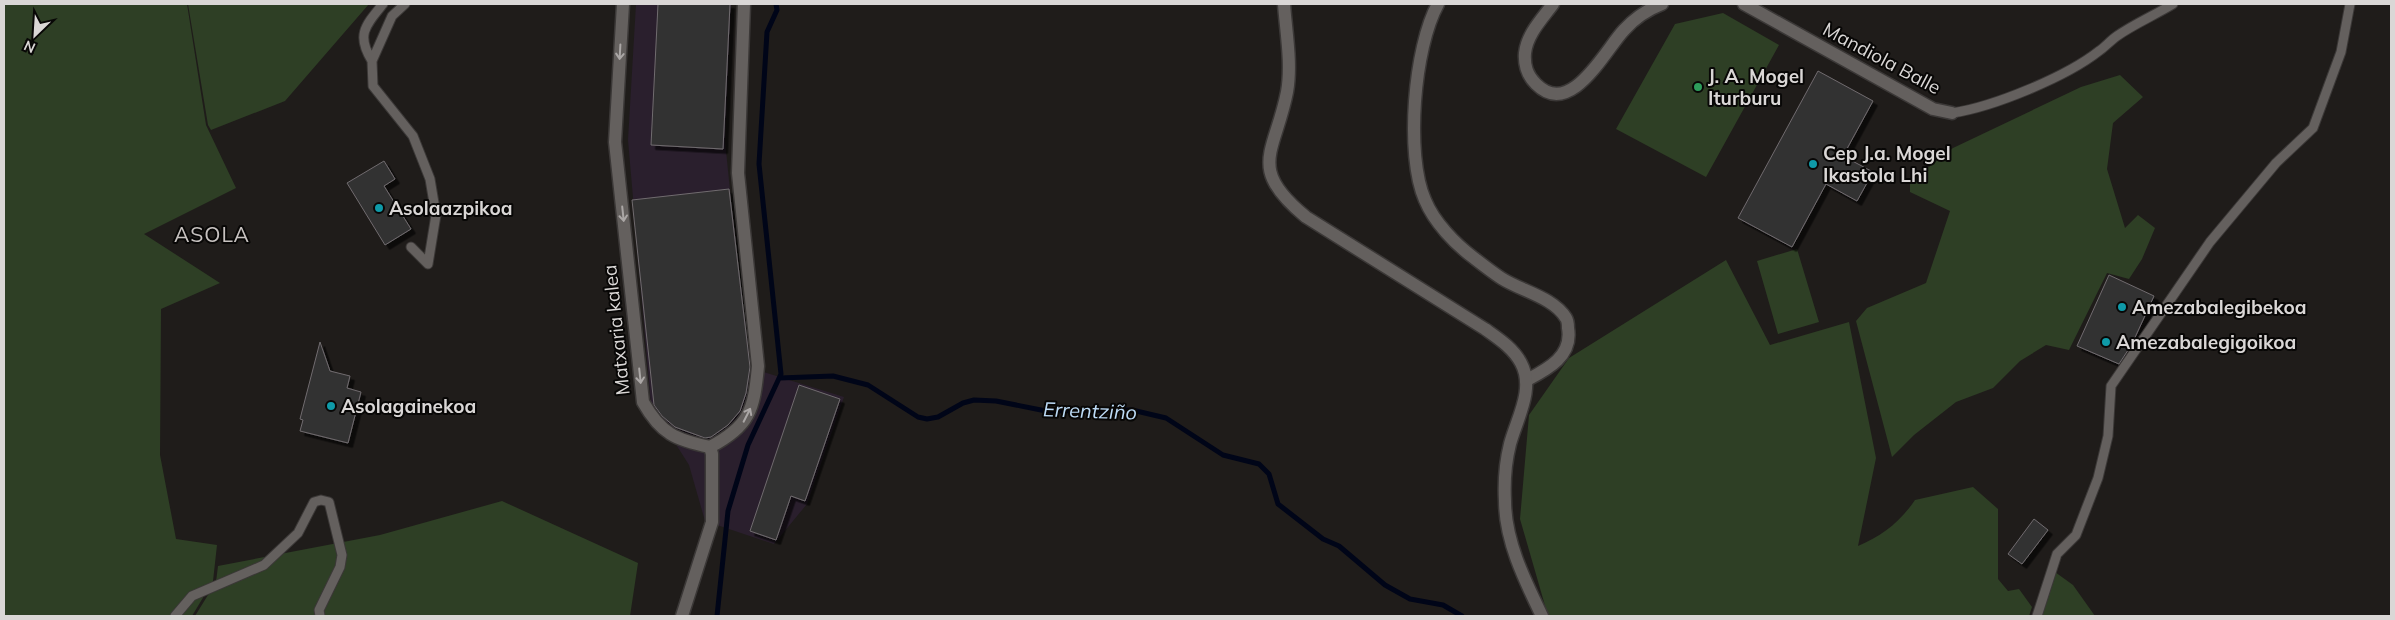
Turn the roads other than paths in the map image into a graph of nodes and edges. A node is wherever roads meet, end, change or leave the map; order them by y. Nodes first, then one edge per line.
1 (383, 4) edge
2 (405, 4) edge
3 (623, 4) edge
4 (744, 4) edge
5 (1284, 4) edge
6 (1438, 4) edge
7 (1553, 4) edge
8 (1662, 4) edge
9 (1744, 4) edge
10 (2173, 4) edge
11 (2350, 4) edge
12 (372, 61) junction
13 (1952, 113) joint
14 (411, 247) dead end
15 (1526, 380) junction
16 (710, 447) junction
17 (175, 616) edge
18 (320, 616) edge
19 (682, 616) edge
20 (1542, 616) edge
21 (2037, 616) edge

1 - 12 lane
2 - 12 lane
3 -> 16 street, Matxaria kalea
16 -> 4 street
5 - 15 street
6 - 15 street
7 - 8 street
9 - 13 street, Mandiola Balle
10 - 13 lane
11 - 21 lane
12 - 14 lane
15 - 20 street
16 - 19 street
17 - 18 lane

